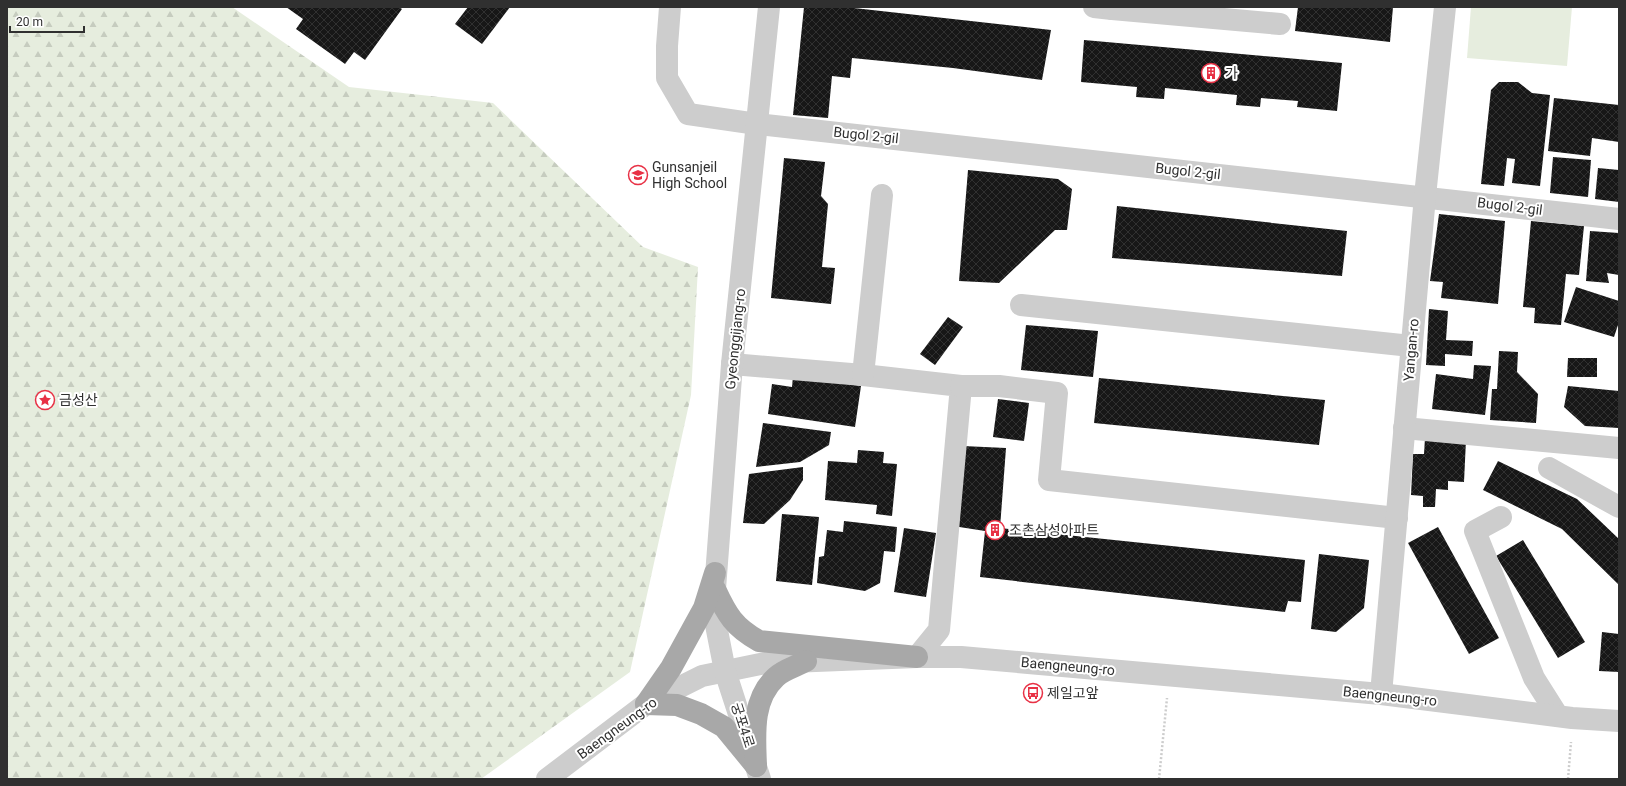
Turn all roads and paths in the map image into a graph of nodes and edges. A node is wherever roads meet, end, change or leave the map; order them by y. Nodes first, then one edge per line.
1 (670, 7) edge
2 (769, 7) edge
3 (1445, 7) edge
4 (1106, 8) edge
5 (1280, 24) dead end
6 (757, 124) junction
7 (882, 195) dead end
8 (1425, 196) junction
9 (1619, 218) edge
10 (1021, 305) dead end
11 (1412, 346) junction
12 (732, 364) junction
13 (863, 374) junction
14 (961, 386) junction
15 (1404, 428) junction
16 (1619, 448) edge
17 (1549, 468) dead end
18 (1619, 507) edge
19 (1502, 517) dead end
20 (1397, 518) junction
21 (715, 581) junction
22 (917, 657) junction
23 (806, 661) junction
24 (725, 671) junction
25 (1381, 694) junction
26 (1167, 695) dead end
27 (646, 704) junction
28 (1558, 716) junction
29 (1619, 722) edge
30 (1572, 734) dead end
31 (758, 772) edge
32 (547, 779) edge
33 (1159, 779) edge
34 (1568, 779) edge

1 - 6 street, Bugol 2-gil
2 - 6 street, Gyeonggijang-ro
3 - 8 street, Yangan-ro
4 - 5 street
6 - 8 street, Bugol 2-gil
6 - 12 street, Gyeonggijang-ro
7 - 13 street
8 - 9 street, Bugol 2-gil
8 - 11 street, Yangan-ro
10 - 11 street
11 - 15 street, Yangan-ro
12 - 13 street
12 - 21 street, Gyeonggijang-ro
13 - 14 street
14 - 20 street
14 - 22 street
15 - 16 street
15 - 20 street, Yangan-ro
17 - 18 street
19 - 28 street
20 - 25 street, Yangan-ro
21 - 22 main road
21 - 24 street, Gyeonggijang-ro
21 - 27 main road
22 - 23 street, Baengneung-ro
22 - 25 street, Baengneung-ro
23 - 24 street, Baengneung-ro
23 - 31 main road
24 - 27 street, Baengneung-ro
24 - 31 street, 궁포4로
25 - 28 street, Baengneung-ro
26 - 33 path
27 - 31 main road
27 - 32 street, Baengneung-ro
28 - 29 street, Baengneung-ro
30 - 34 path

